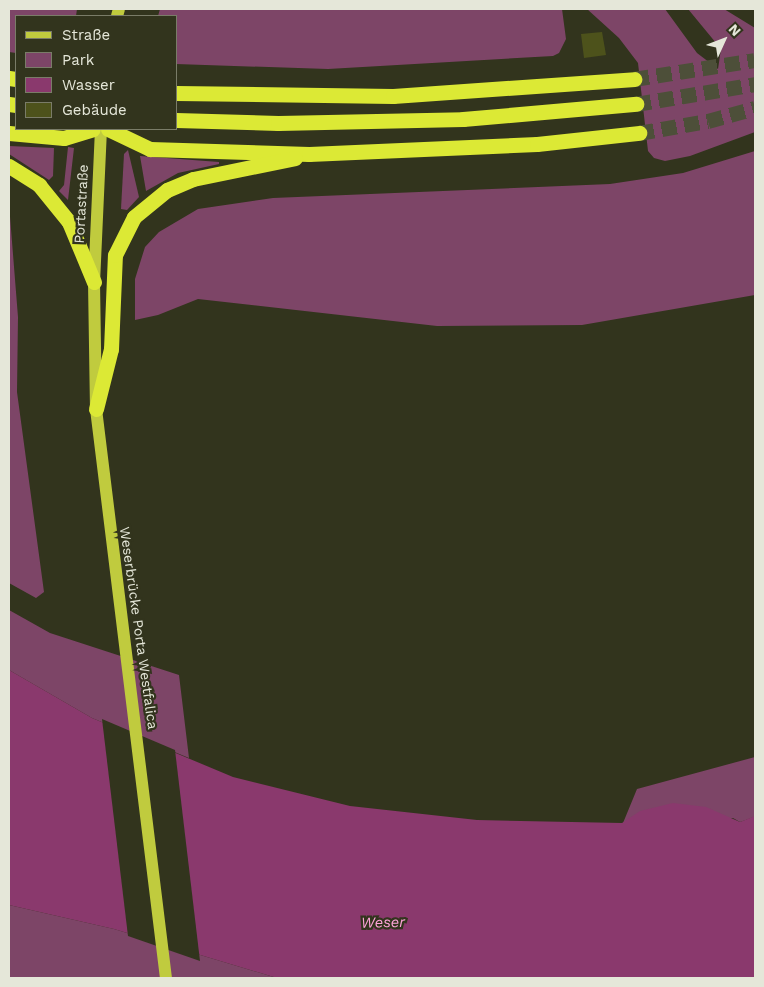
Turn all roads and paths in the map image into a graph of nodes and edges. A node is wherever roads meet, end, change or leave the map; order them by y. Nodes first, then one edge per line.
1 (634, 79) tunnel mouth
2 (178, 93) edge
3 (636, 104) tunnel mouth
4 (178, 120) edge
5 (90, 130) edge
6 (101, 130) edge
7 (110, 130) edge
8 (9, 133) edge
9 (639, 133) tunnel mouth
10 (309, 154) junction
11 (9, 166) edge
12 (94, 282) junction
13 (96, 409) junction
14 (166, 978) edge

1 - 2 highway
3 - 4 highway
5 - 8 highway
6 - 12 main road, Portastraße
7 - 10 highway
9 - 10 highway
10 - 13 highway
11 - 12 highway
12 - 13 main road, Weserbrücke Porta Westfalica
13 - 14 main road, Weserbrücke Porta Westfalica

